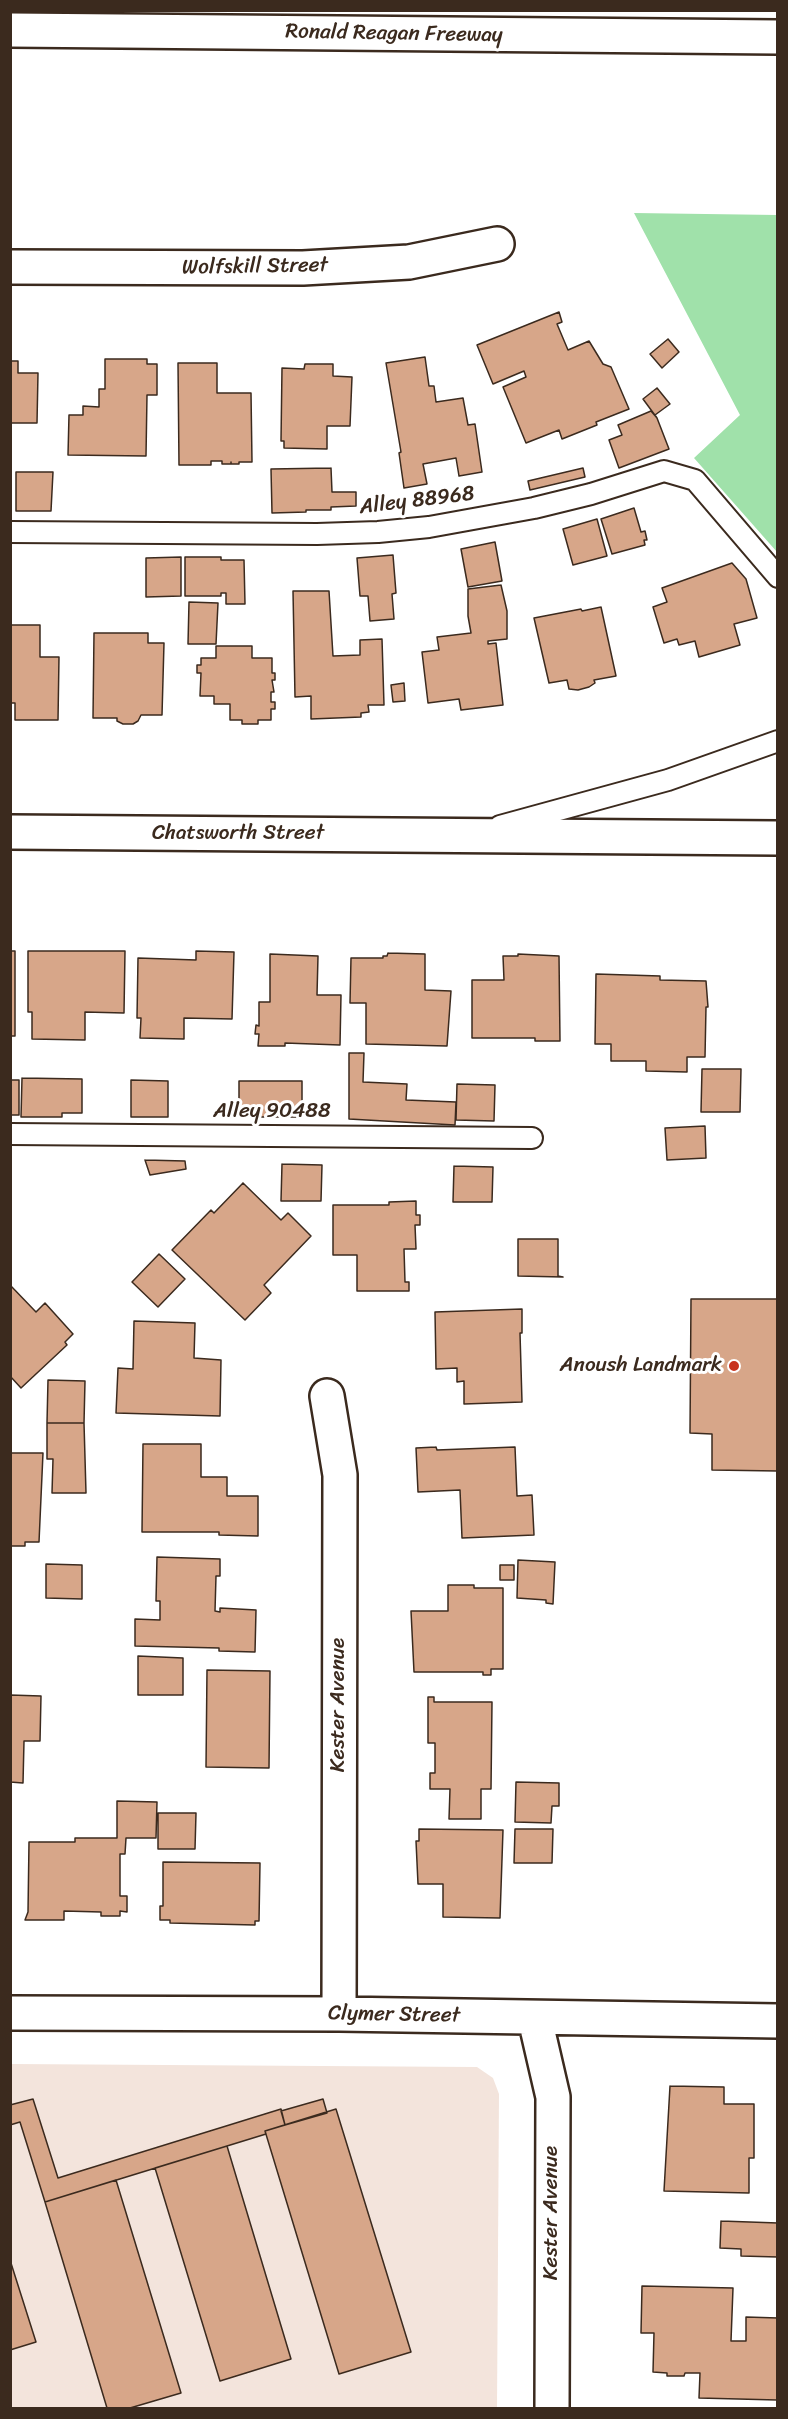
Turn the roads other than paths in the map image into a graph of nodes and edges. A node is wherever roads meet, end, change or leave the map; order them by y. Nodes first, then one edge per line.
1 (10, 30) edge
2 (777, 37) edge
3 (497, 244) dead end
4 (10, 267) edge
5 (10, 532) edge
6 (777, 577) edge
7 (777, 741) edge
8 (10, 832) edge
9 (466, 836) junction
10 (777, 838) edge
11 (10, 1134) edge
12 (532, 1138) dead end
13 (327, 1396) dead end
14 (10, 2013) edge
15 (339, 2014) junction
16 (536, 2019) junction
17 (777, 2021) edge
18 (552, 2409) edge

1 - 2 main road, Ronald Reagan Freeway
3 - 4 main road, Wolfskill Street
5 - 6 lane, Alley 88968
7 - 9 lane, Chatsworth Street
8 - 9 main road, Chatsworth Street
9 - 10 main road, Chatsworth Street
11 - 12 lane, Alley 90488
13 - 15 main road, Kester Avenue
14 - 15 main road, Clymer Street
15 - 16 main road, Clymer Street
16 - 17 main road, Clymer Street
16 - 18 main road, Kester Avenue

